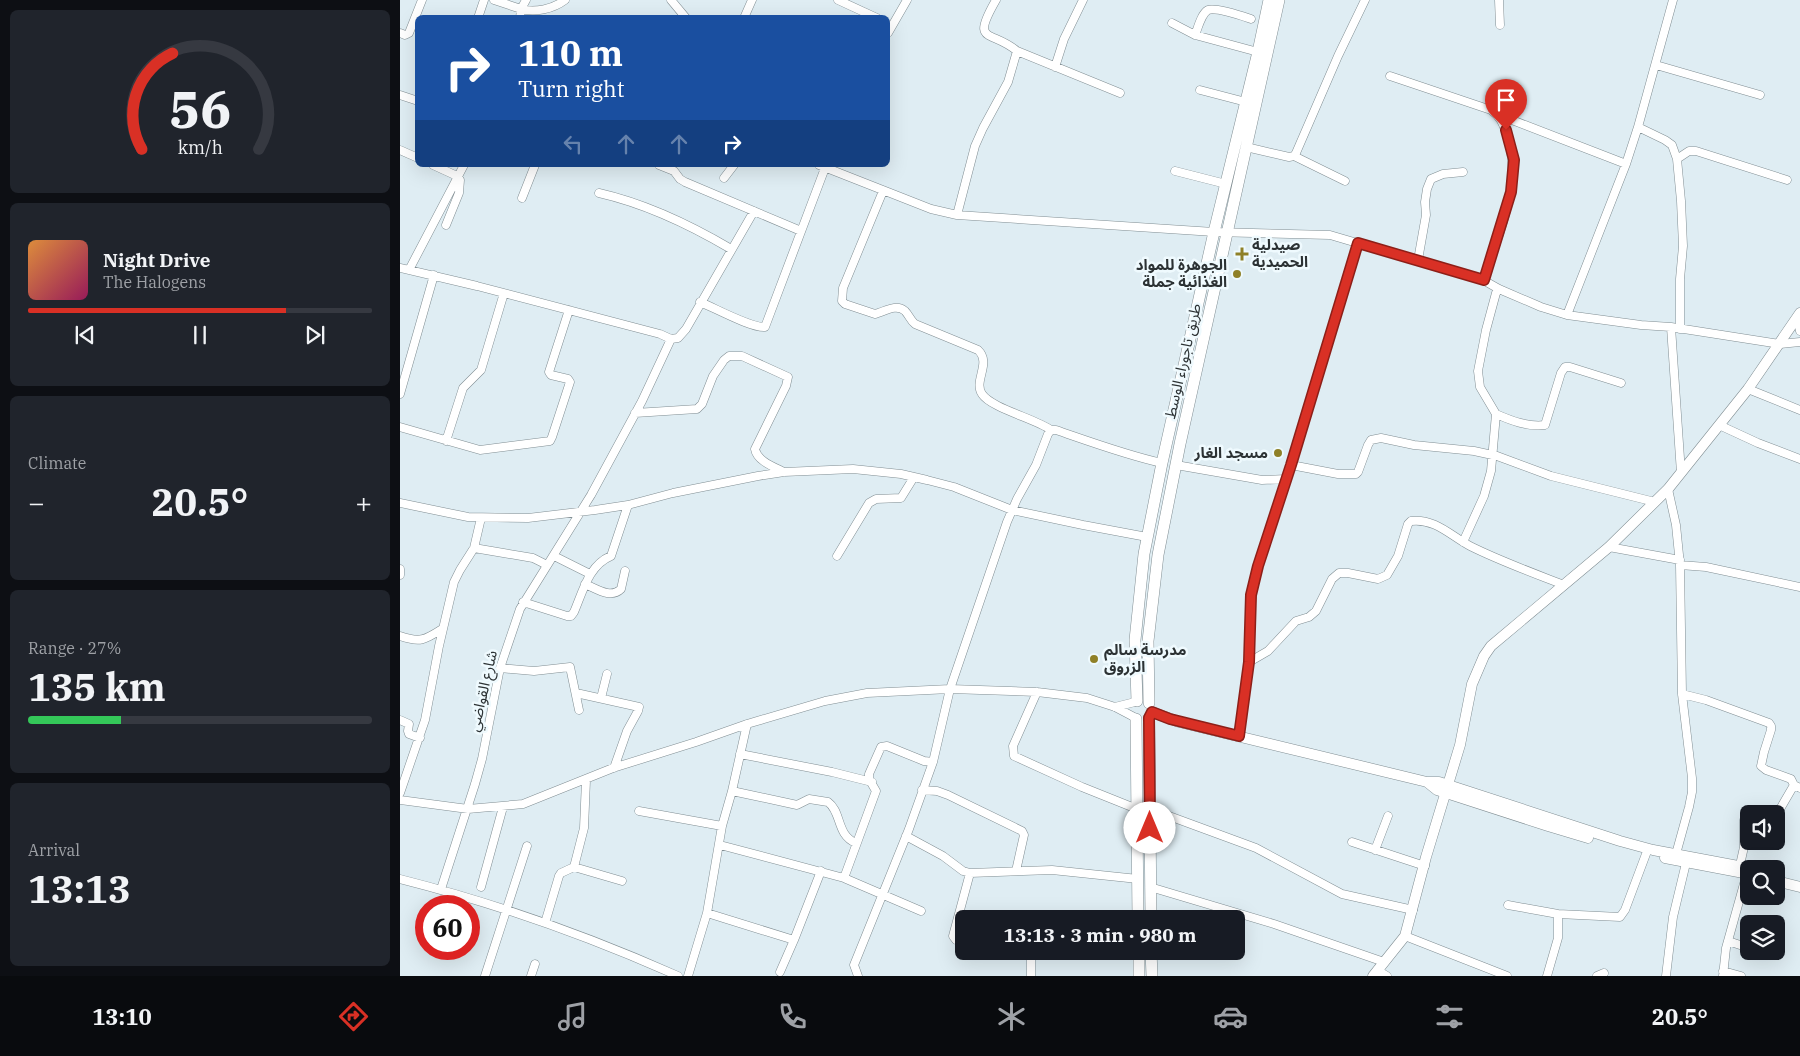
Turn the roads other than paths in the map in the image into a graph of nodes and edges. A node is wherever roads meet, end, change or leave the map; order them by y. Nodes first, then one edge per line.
1 (422, 0) edge
2 (484, 0) edge
3 (494, 0) edge
4 (526, 0) edge
5 (565, 0) edge
6 (752, 0) edge
7 (838, 0) edge
8 (907, 0) edge
9 (996, 0) edge
10 (1083, 0) edge
11 (1269, 0) edge
12 (1279, 0) edge
13 (1365, 0) edge
14 (1499, 0) edge
15 (1673, 0) edge
16 (676, 2) edge
17 (520, 13) edge
18 (416, 15) edge
19 (479, 15) edge
20 (684, 15) edge
21 (745, 15) edge
22 (871, 15) edge
23 (415, 18) edge
24 (1251, 19) dead end
25 (890, 23) edge
26 (1172, 23) dead end
27 (1500, 25) dead end
28 (400, 33) edge
29 (1194, 35) junction
30 (1017, 51) junction
31 (1258, 52) junction
32 (1656, 65) junction
33 (1055, 67) junction
34 (1390, 76) dead end
35 (1200, 90) dead end
36 (1120, 93) dead end
37 (400, 95) edge
38 (1760, 96) dead end
39 (415, 100) edge
40 (1246, 102) junction
41 (1497, 114) junction
42 (1638, 127) junction
43 (1246, 147) junction
44 (400, 150) edge
45 (1294, 156) junction
46 (415, 157) edge
47 (1676, 158) junction
48 (1626, 164) junction
49 (437, 167) edge
50 (463, 167) edge
51 (534, 167) edge
52 (664, 167) edge
53 (732, 167) edge
54 (821, 167) edge
55 (823, 167) edge
56 (1175, 171) dead end
57 (1463, 172) dead end
58 (457, 176) junction
59 (724, 178) dead end
60 (1787, 180) dead end
61 (1345, 181) dead end
62 (1226, 184) junction
63 (883, 191) junction
64 (599, 193) dead end
65 (522, 198) dead end
66 (754, 211) junction
67 (957, 216) junction
68 (446, 225) dead end
69 (801, 231) junction
70 (1214, 232) junction
71 (1227, 233) junction
72 (1358, 243) junction
73 (731, 249) junction
74 (1418, 260) junction
75 (400, 268) edge
76 (409, 270) junction
77 (434, 275) junction
78 (1484, 280) junction
79 (1500, 289) junction
80 (504, 293) junction
81 (700, 302) junction
82 (569, 310) junction
83 (1567, 315) junction
84 (1799, 315) edge
85 (1671, 327) junction
86 (1680, 328) junction
87 (1800, 332) edge
88 (671, 339) junction
89 (1800, 342) edge
90 (1780, 344) junction
91 (400, 360) edge
92 (409, 361) junction
93 (1621, 383) dead end
94 (1748, 388) junction
95 (400, 394) edge
96 (1800, 410) edge
97 (636, 413) junction
98 (1496, 414) junction
99 (1719, 425) junction
100 (400, 427) edge
101 (1051, 430) junction
102 (446, 441) junction
103 (1492, 455) junction
104 (1800, 460) edge
105 (1162, 463) junction
106 (1176, 465) junction
107 (1291, 465) junction
108 (784, 472) junction
109 (1681, 473) junction
110 (914, 477) junction
111 (1286, 479) junction
112 (1668, 489) junction
113 (1654, 502) junction
114 (400, 504) edge
115 (628, 505) junction
116 (1012, 510) junction
117 (582, 512) junction
118 (482, 518) junction
119 (1148, 537) junction
120 (1463, 542) junction
121 (1609, 547) junction
122 (474, 548) junction
123 (554, 556) junction
124 (837, 556) dead end
125 (1680, 562) junction
126 (547, 565) junction
127 (400, 568) edge
128 (624, 571) dead end
129 (590, 574) junction
130 (400, 575) edge
131 (585, 584) junction
132 (1564, 585) junction
133 (1800, 587) edge
134 (523, 602) junction
135 (442, 630) junction
136 (400, 636) edge
137 (1249, 662) junction
138 (500, 668) junction
139 (607, 674) dead end
140 (950, 689) junction
141 (576, 692) junction
142 (1037, 692) junction
143 (1682, 694) junction
144 (600, 698) junction
145 (1136, 702) junction
146 (1115, 707) junction
147 (579, 710) dead end
148 (1150, 711) junction
149 (1135, 718) junction
150 (400, 720) edge
151 (747, 724) junction
152 (1239, 736) junction
153 (420, 738) junction
154 (740, 754) junction
155 (932, 762) junction
156 (614, 768) junction
157 (586, 780) junction
158 (872, 782) junction
159 (1797, 786) edge
160 (1447, 788) junction
161 (922, 790) junction
162 (732, 791) junction
163 (400, 793) edge
164 (400, 800) edge
165 (1784, 805) edge
166 (503, 807) junction
167 (1150, 808) junction
168 (468, 809) junction
169 (1137, 809) junction
170 (639, 811) dead end
171 (1388, 816) dead end
172 (722, 826) junction
173 (906, 836) junction
174 (1352, 842) dead end
175 (856, 843) junction
176 (720, 845) junction
177 (527, 846) dead end
178 (1375, 850) junction
179 (1646, 854) junction
180 (1676, 854) junction
181 (1686, 863) junction
182 (1740, 865) edge
183 (1424, 866) junction
184 (574, 867) junction
185 (1016, 870) junction
186 (821, 871) junction
187 (1740, 871) edge
188 (970, 873) junction
189 (1785, 877) edge
190 (844, 878) junction
191 (400, 879) edge
192 (1138, 879) junction
193 (622, 881) dead end
194 (1800, 881) edge
195 (1785, 883) edge
196 (481, 887) dead end
197 (1150, 887) junction
198 (1800, 887) edge
199 (441, 889) junction
200 (882, 893) junction
201 (1740, 904) edge
202 (1508, 905) dead end
203 (506, 910) junction
204 (960, 910) edge
205 (1138, 910) edge
206 (1151, 910) edge
207 (1413, 910) junction
208 (921, 911) dead end
209 (707, 912) junction
210 (1558, 914) junction
211 (545, 923) junction
212 (1405, 936) junction
213 (794, 940) junction
214 (1728, 942) junction
215 (1740, 945) edge
216 (1031, 960) edge
217 (1139, 960) edge
218 (1151, 960) edge
219 (535, 964) dead end
220 (1378, 969) edge
221 (780, 972) dead end
222 (1723, 973) edge
223 (485, 976) edge
224 (531, 976) edge
225 (678, 976) edge
226 (688, 976) edge
227 (858, 976) edge
228 (1031, 976) edge
229 (1139, 976) edge
230 (1152, 976) edge
231 (1387, 976) edge
232 (1507, 976) edge
233 (1547, 976) edge
234 (1666, 976) edge
235 (1741, 976) edge

1 - 18 street
2 - 19 street
3 - 17 street
4 - 17 street
5 - 17 street
6 - 21 street
7 - 22 street
8 - 25 street
9 - 30 street
10 - 33 street
11 - 31 main road
12 - 43 main road, طريق تاجوراء الوسط
13 - 45 street
14 - 27 street
15 - 32 street
16 - 20 street
23 - 28 street
24 - 29 street
26 - 29 street
29 - 31 street
30 - 33 street
30 - 67 street
31 - 40 main road
32 - 38 street
32 - 42 street
33 - 36 street
34 - 41 street
35 - 40 street
37 - 39 street
40 - 62 main road
41 - 48 street
41 - 78 street
42 - 47 street
42 - 48 street
43 - 45 street
43 - 71 main road, طريق تاجوراء الوسط
44 - 46 street
45 - 61 street
47 - 60 street
47 - 86 street
48 - 83 street
49 - 58 street
50 - 58 street
51 - 65 street
52 - 66 street
53 - 59 street
54 - 69 street
55 - 63 street
56 - 62 street
57 - 74 street
58 - 68 street
58 - 76 street
62 - 70 main road
63 - 67 street
63 - 101 street
64 - 73 street
66 - 69 street
66 - 73 street
67 - 70 street
69 - 81 street
70 - 71 street
70 - 105 main road
71 - 72 street
71 - 106 main road, طريق تاجوراء الوسط
72 - 74 street
72 - 107 street
73 - 81 street
74 - 78 street
75 - 76 street
76 - 77 street
77 - 80 street
77 - 92 street
78 - 79 street
79 - 83 street
79 - 98 street
80 - 82 street
80 - 102 street
81 - 88 street
82 - 88 street
82 - 102 street
83 - 85 street
84 - 87 street
84 - 90 street
85 - 86 street
85 - 109 street
86 - 90 street
88 - 97 street, شارع القواضي
89 - 90 street
90 - 94 street
91 - 92 street
92 - 95 street
93 - 98 street
94 - 96 street
94 - 99 street
97 - 108 street
97 - 117 street, شارع القواضي
98 - 103 street
99 - 104 street
99 - 109 street
100 - 102 street
101 - 105 street
101 - 116 street
103 - 107 street
103 - 113 street
103 - 120 street
105 - 119 main road
106 - 111 street
106 - 148 main road, طريق تاجوراء الوسط
107 - 111 street
108 - 110 street
108 - 115 street
109 - 112 street
110 - 116 street
110 - 124 street
111 - 137 street
112 - 113 street
112 - 125 street
113 - 121 street
114 - 118 street
115 - 117 street
115 - 129 street
116 - 119 street
116 - 140 street
117 - 118 street
117 - 123 street, شارع القواضي
118 - 122 street
119 - 145 main road
120 - 132 street
120 - 137 street
121 - 125 street
121 - 132 street
122 - 126 street
122 - 135 street
123 - 126 street, شارع القواضي
123 - 129 street
125 - 133 street
125 - 143 street
126 - 134 street, شارع القواضي
127 - 130 street
128 - 131 street
129 - 131 street
131 - 134 street
132 - 160 street
134 - 138 street, شارع القواضي
135 - 136 street
135 - 153 street
137 - 152 street
138 - 141 street
138 - 168 street, شارع القواضي
139 - 144 street
140 - 142 street
140 - 151 street
140 - 155 street
141 - 144 street
141 - 147 street
142 - 146 street
142 - 169 street
143 - 159 street
143 - 180 street
144 - 156 street
145 - 146 street
145 - 148 main road
145 - 149 main road
146 - 149 street
148 - 149 main road
148 - 152 street
148 - 167 main road, طريق تاجوراء الوسط
149 - 169 main road
150 - 153 street
151 - 154 street
151 - 156 street
152 - 160 street
153 - 163 street
154 - 158 street
154 - 162 street
155 - 158 street
155 - 161 street
156 - 157 street
157 - 166 street
157 - 184 street
158 - 175 street
159 - 165 street
160 - 179 street
160 - 180 street
160 - 183 street
161 - 173 street
161 - 185 street
162 - 172 street
162 - 175 street
164 - 168 street
166 - 168 street
166 - 196 street
167 - 197 main road, طريق تاجوراء الوسط
167 - 207 street
168 - 199 street, شارع القواضي
169 - 192 main road
170 - 172 street
171 - 178 street
172 - 176 street
173 - 188 street
173 - 200 street
174 - 178 street
175 - 190 street
176 - 186 street
176 - 209 street
177 - 203 street
178 - 183 street
179 - 181 street
179 - 210 street
180 - 182 street
181 - 187 street
181 - 234 street
183 - 207 street
184 - 193 street
184 - 211 street
185 - 188 street
185 - 192 street
186 - 190 street
186 - 213 street
188 - 204 street
189 - 194 street
190 - 200 street
191 - 199 street
192 - 205 main road
195 - 198 street
197 - 206 main road, طريق تاجوراء الوسط
197 - 220 street
199 - 203 street
200 - 208 street
200 - 227 street
201 - 214 street
202 - 210 street
203 - 211 street
203 - 223 street
207 - 212 street
209 - 213 street
209 - 226 street
210 - 233 street
211 - 225 street
212 - 220 street
212 - 232 street
213 - 221 street
214 - 215 street
214 - 222 street
216 - 228 street
217 - 229 main road
218 - 230 main road
219 - 224 street
220 - 231 street
222 - 235 street

